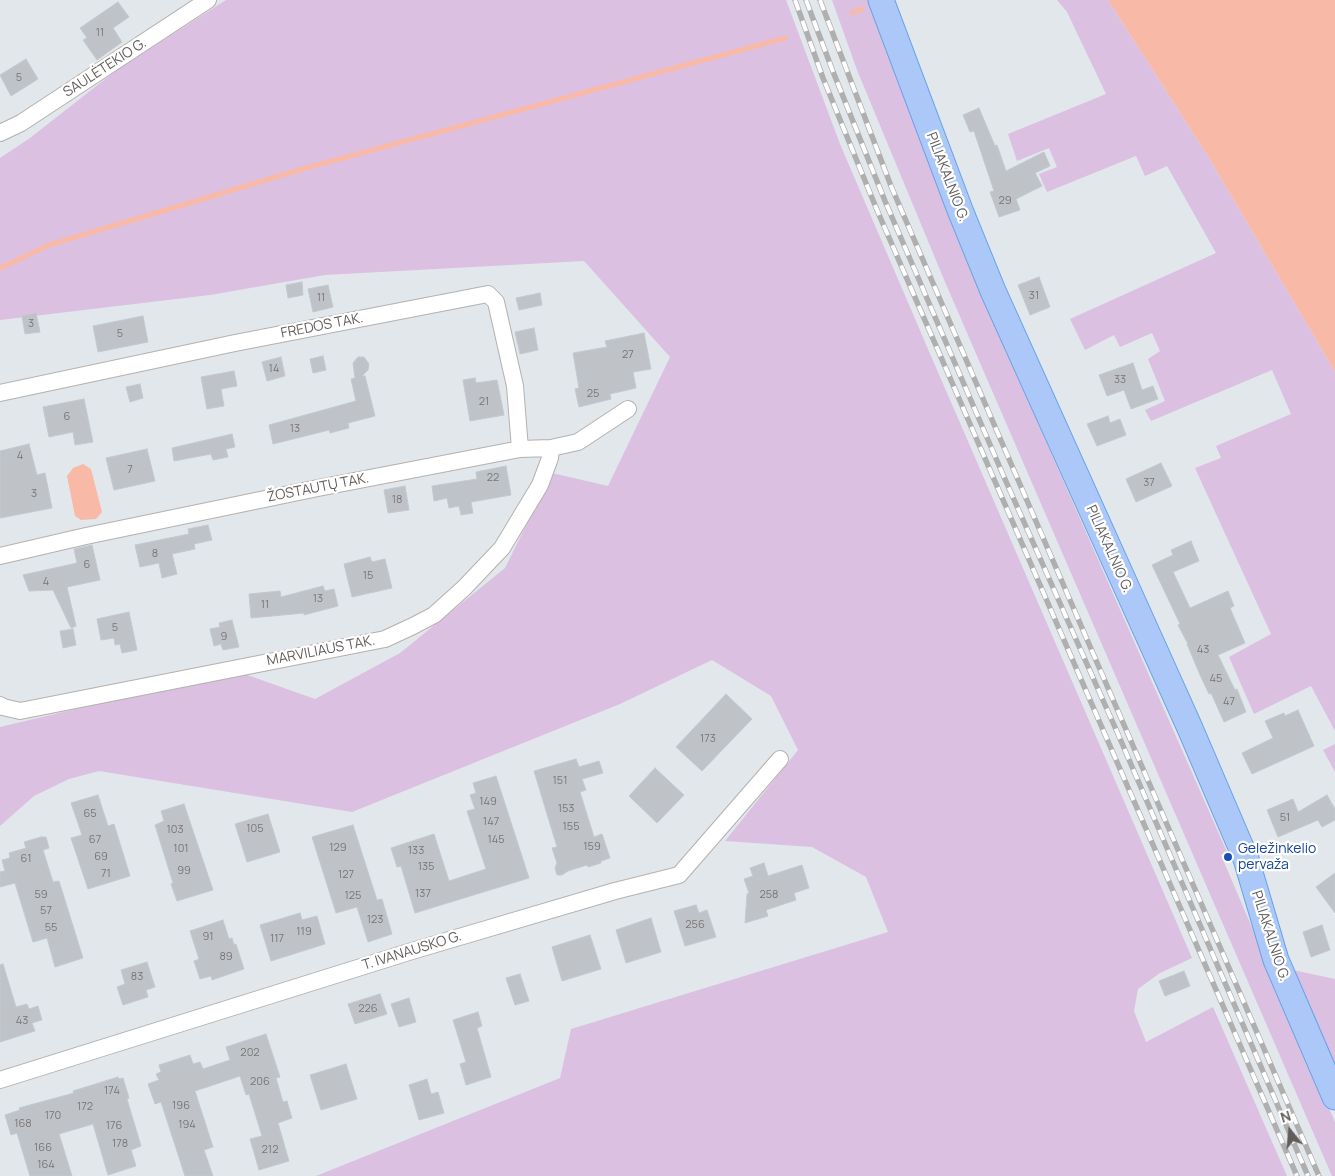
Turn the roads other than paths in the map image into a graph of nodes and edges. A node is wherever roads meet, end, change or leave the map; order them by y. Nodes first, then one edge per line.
1 (208, 0) edge
2 (880, 0) edge
3 (0, 134) edge
4 (0, 393) edge
5 (628, 409) dead end
6 (551, 448) junction
7 (520, 449) junction
8 (0, 556) edge
9 (0, 705) edge
10 (780, 759) dead end
11 (0, 1080) edge
12 (1335, 1097) edge

1 - 3 street, SAULĖTEKIO G.
2 - 12 main road, PILIAKALNIO G.
4 - 7 street, FREDOS TAK.
5 - 6 street, ŽOSTAUTŲ TAK.
6 - 7 street, ŽOSTAUTŲ TAK.
6 - 9 street, MARVILIAUS TAK.
7 - 8 street, ŽOSTAUTŲ TAK.
10 - 11 street, T. IVANAUSKO G.

